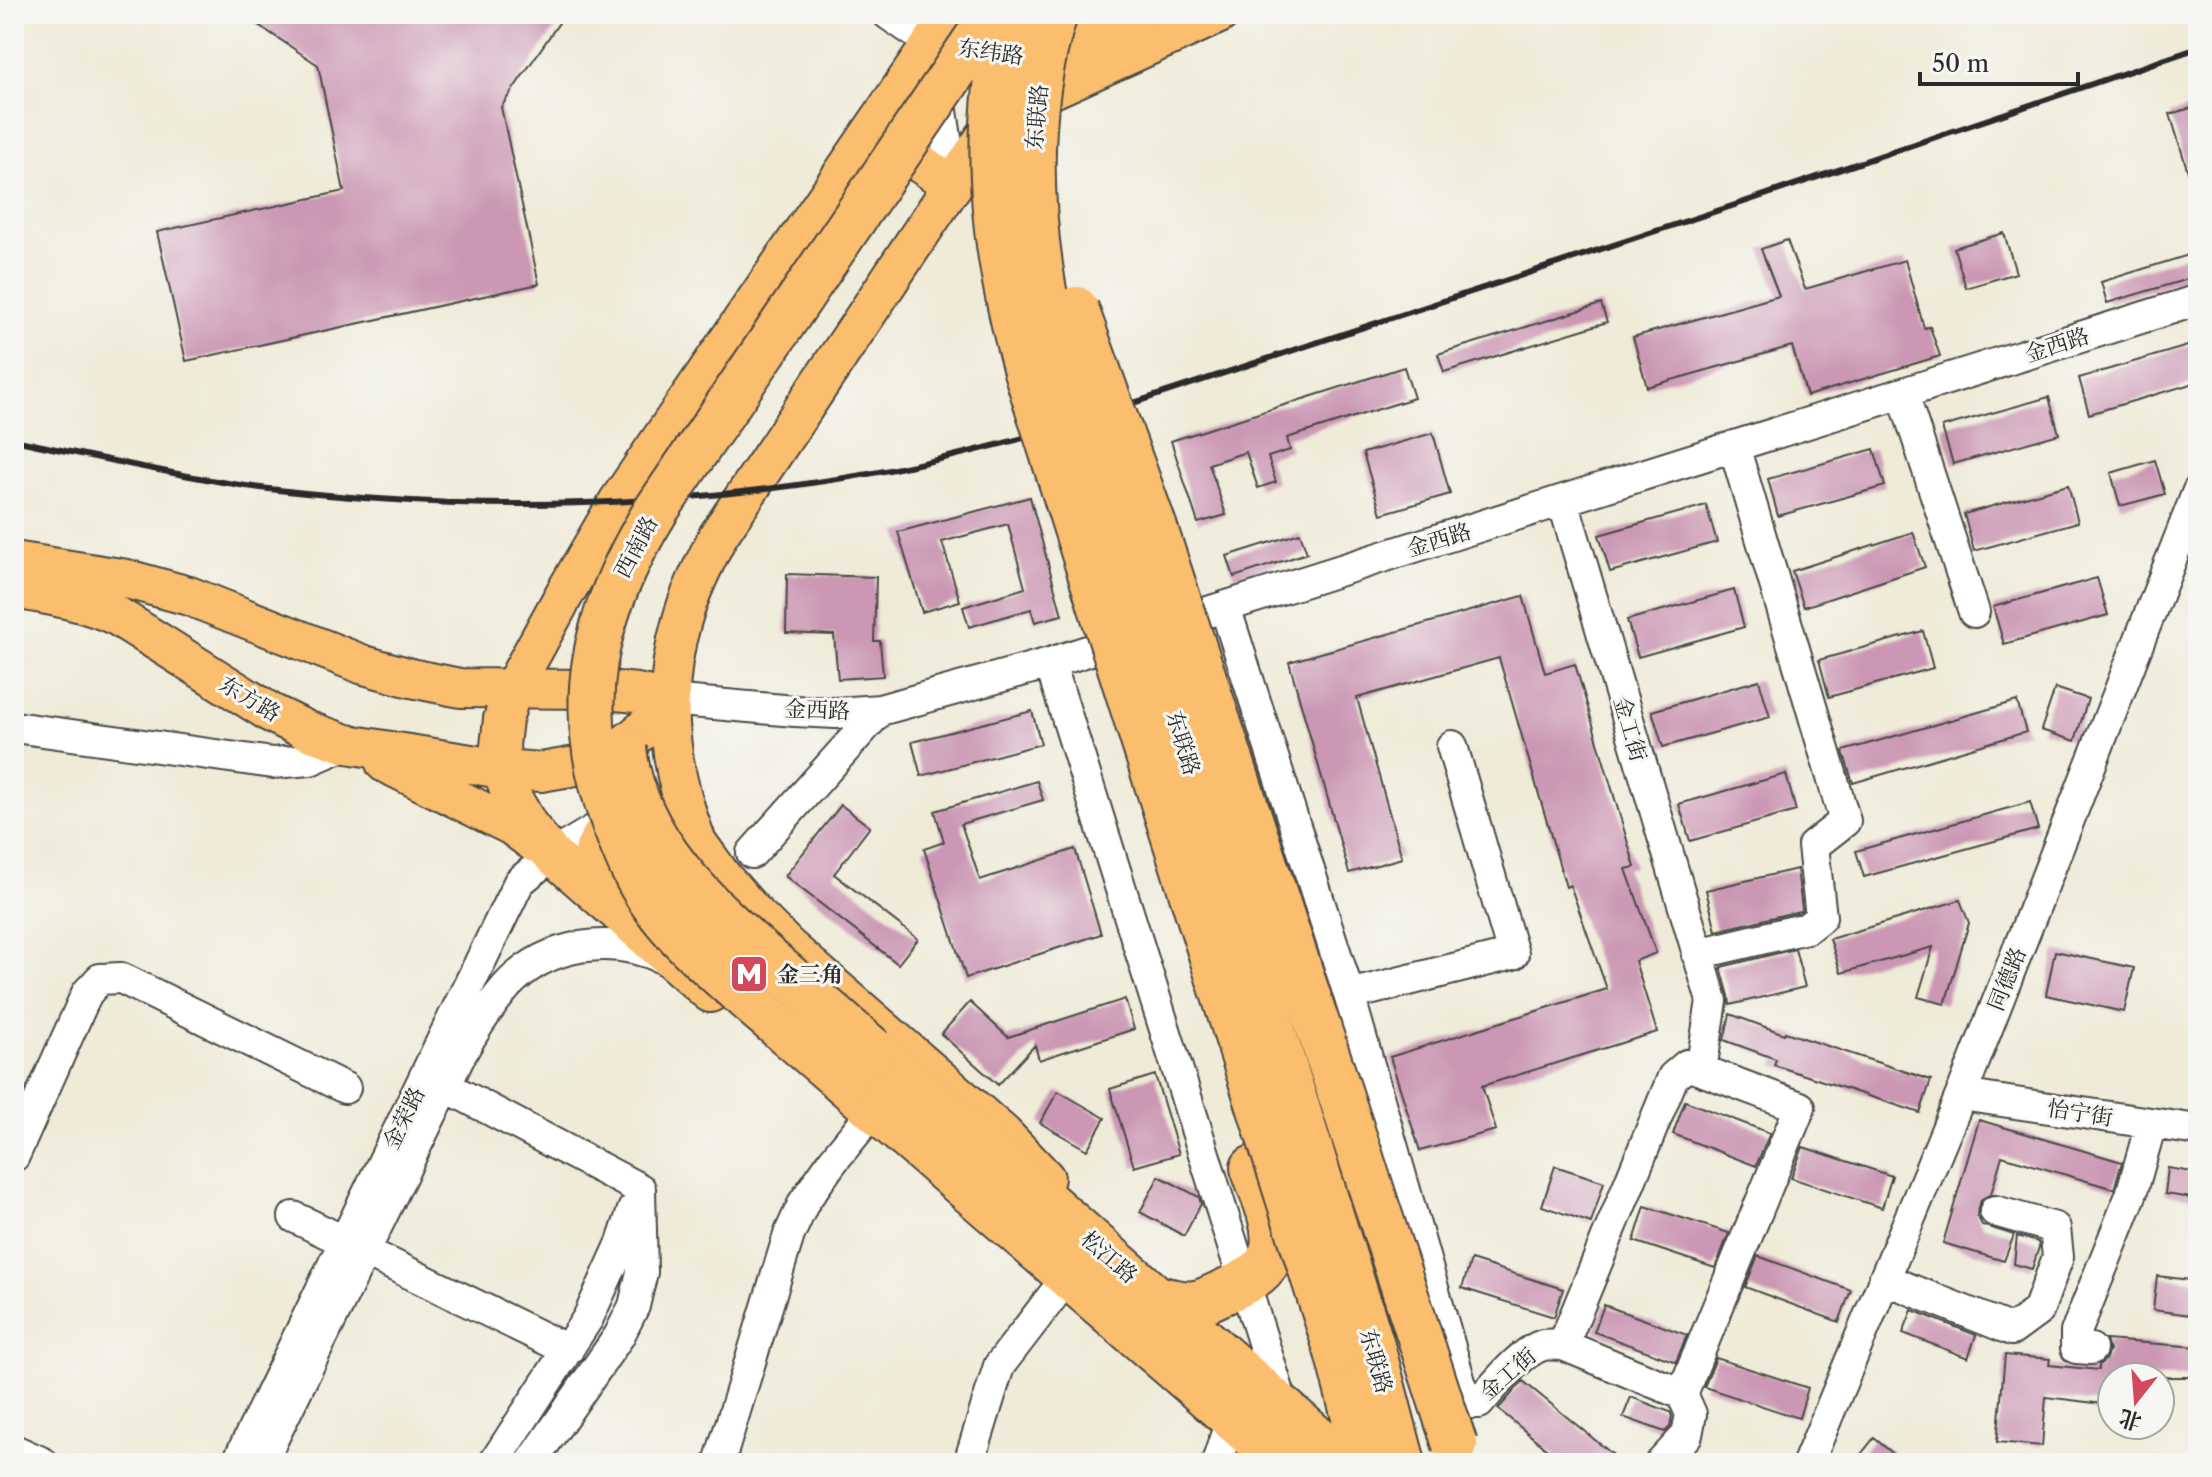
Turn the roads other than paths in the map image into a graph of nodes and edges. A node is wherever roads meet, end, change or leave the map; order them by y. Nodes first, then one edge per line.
1 (888, 14) edge
2 (993, 14) edge
3 (1009, 14) edge
4 (1017, 14) edge
5 (1055, 14) edge
6 (1067, 14) edge
7 (1137, 14) edge
8 (1219, 14) edge
9 (942, 29) edge
10 (1037, 58) junction
11 (1018, 126) junction
12 (872, 132) junction
13 (953, 185) junction
14 (2198, 300) edge
15 (1011, 316) junction
16 (1903, 394) junction
17 (1734, 446) junction
18 (2198, 491) edge
19 (1563, 501) junction
20 (14, 561) edge
21 (14, 589) edge
22 (1225, 607) junction
23 (1974, 612) dead end
24 (1050, 663) junction
25 (513, 688) junction
26 (669, 700) junction
27 (880, 710) junction
28 (14, 727) edge
29 (347, 744) junction
30 (1452, 746) dead end
31 (502, 769) junction
32 (619, 815) junction
33 (512, 826) junction
34 (697, 842) junction
35 (752, 853) dead end
36 (552, 855) junction
37 (519, 882) junction
38 (601, 897) junction
39 (1697, 954) junction
40 (677, 964) junction
41 (1349, 995) junction
42 (873, 1050) joint
43 (1701, 1070) junction
44 (846, 1084) joint
45 (445, 1086) junction
46 (345, 1088) dead end
47 (1961, 1095) junction
48 (2151, 1124) junction
49 (862, 1125) junction
50 (2198, 1130) edge
51 (14, 1156) edge
52 (640, 1189) junction
53 (1995, 1211) dead end
54 (294, 1217) dead end
55 (354, 1247) junction
56 (1081, 1260) junction
57 (1884, 1279) junction
58 (1244, 1283) junction
59 (1157, 1298) junction
60 (1563, 1345) junction
61 (2091, 1349) dead end
62 (568, 1350) junction
63 (1682, 1394) junction
64 (1284, 1410) junction
65 (1232, 1417) junction
66 (14, 1450) edge
67 (1458, 1454) edge
68 (43, 1463) edge
69 (237, 1463) edge
70 (261, 1463) edge
71 (494, 1463) edge
72 (531, 1463) edge
73 (719, 1463) edge
74 (969, 1463) edge
75 (1217, 1463) edge
76 (1284, 1463) edge
77 (1345, 1463) edge
78 (1364, 1463) edge
79 (1403, 1463) edge
80 (1661, 1463) edge
81 (1808, 1463) edge

1 - 9 street
2 - 44 highway, 西南路, bridge
3 - 15 highway, 东联路, bridge
4 - 42 highway, 西南路, bridge
5 - 11 highway, 东联路, bridge
6 - 10 main road
7 - 10 main road, 东纬路
8 - 11 main road, 东纬路
9 - 10 main road, 东纬路
9 - 11 main road, 东纬路
9 - 12 main road, 西南路
9 - 13 street
10 - 11 main road
11 - 13 main road
11 - 67 highway, bridge
11 - 79 highway, 东联路, bridge
12 - 13 main road
12 - 25 main road, 西南路
13 - 26 main road
14 - 16 street, 金西路
15 - 58 highway, bridge
15 - 78 highway, 东联路, bridge
16 - 17 street, 金西路
16 - 23 street
17 - 19 street, 金西路
17 - 39 street
18 - 47 street, 同德路
19 - 22 street, 金西路
19 - 39 street, 金工街
20 - 25 main road
21 - 29 main road, 东方路
22 - 24 street, 金西路
22 - 41 street, 金工街
24 - 27 street, 金西路
24 - 58 street
25 - 26 main road
25 - 31 main road, 西南路
26 - 27 street, 金西路
26 - 31 main road, 东方路
26 - 34 main road
27 - 35 street
28 - 29 street
29 - 31 main road, 东方路
29 - 33 main road
30 - 41 street
31 - 33 street
31 - 36 main road
32 - 34 main road
32 - 36 street, 金荣路
32 - 38 main road
33 - 36 main road
33 - 37 street
34 - 56 main road
36 - 37 street, 金荣路
36 - 38 main road
37 - 55 street, 金荣路
38 - 40 main road
39 - 43 street, 金工街
40 - 45 street, 金荣路
40 - 49 main road
41 - 60 street, 金工街
42 - 56 highway, 松江路
43 - 60 street, 金工街
43 - 63 street
44 - 56 highway, 松江路
45 - 52 street
45 - 55 street, 金荣路
46 - 51 street
47 - 48 street, 怡宁街
47 - 57 street, 同德路
48 - 50 street, 怡宁街
48 - 61 street
49 - 56 main road
49 - 73 street
52 - 62 street
52 - 72 street
53 - 57 street
54 - 55 street
55 - 62 street
55 - 69 street, 金荣路
55 - 70 street, 金荣路
56 - 59 highway, 松江路
56 - 65 highway, 松江路
56 - 74 street
57 - 81 street, 同德路
58 - 59 highway
58 - 64 street
59 - 64 highway, 松江路
60 - 63 street
62 - 71 street
63 - 80 street
64 - 77 highway, 松江路
65 - 75 street
65 - 76 highway, 松江路
66 - 68 street

